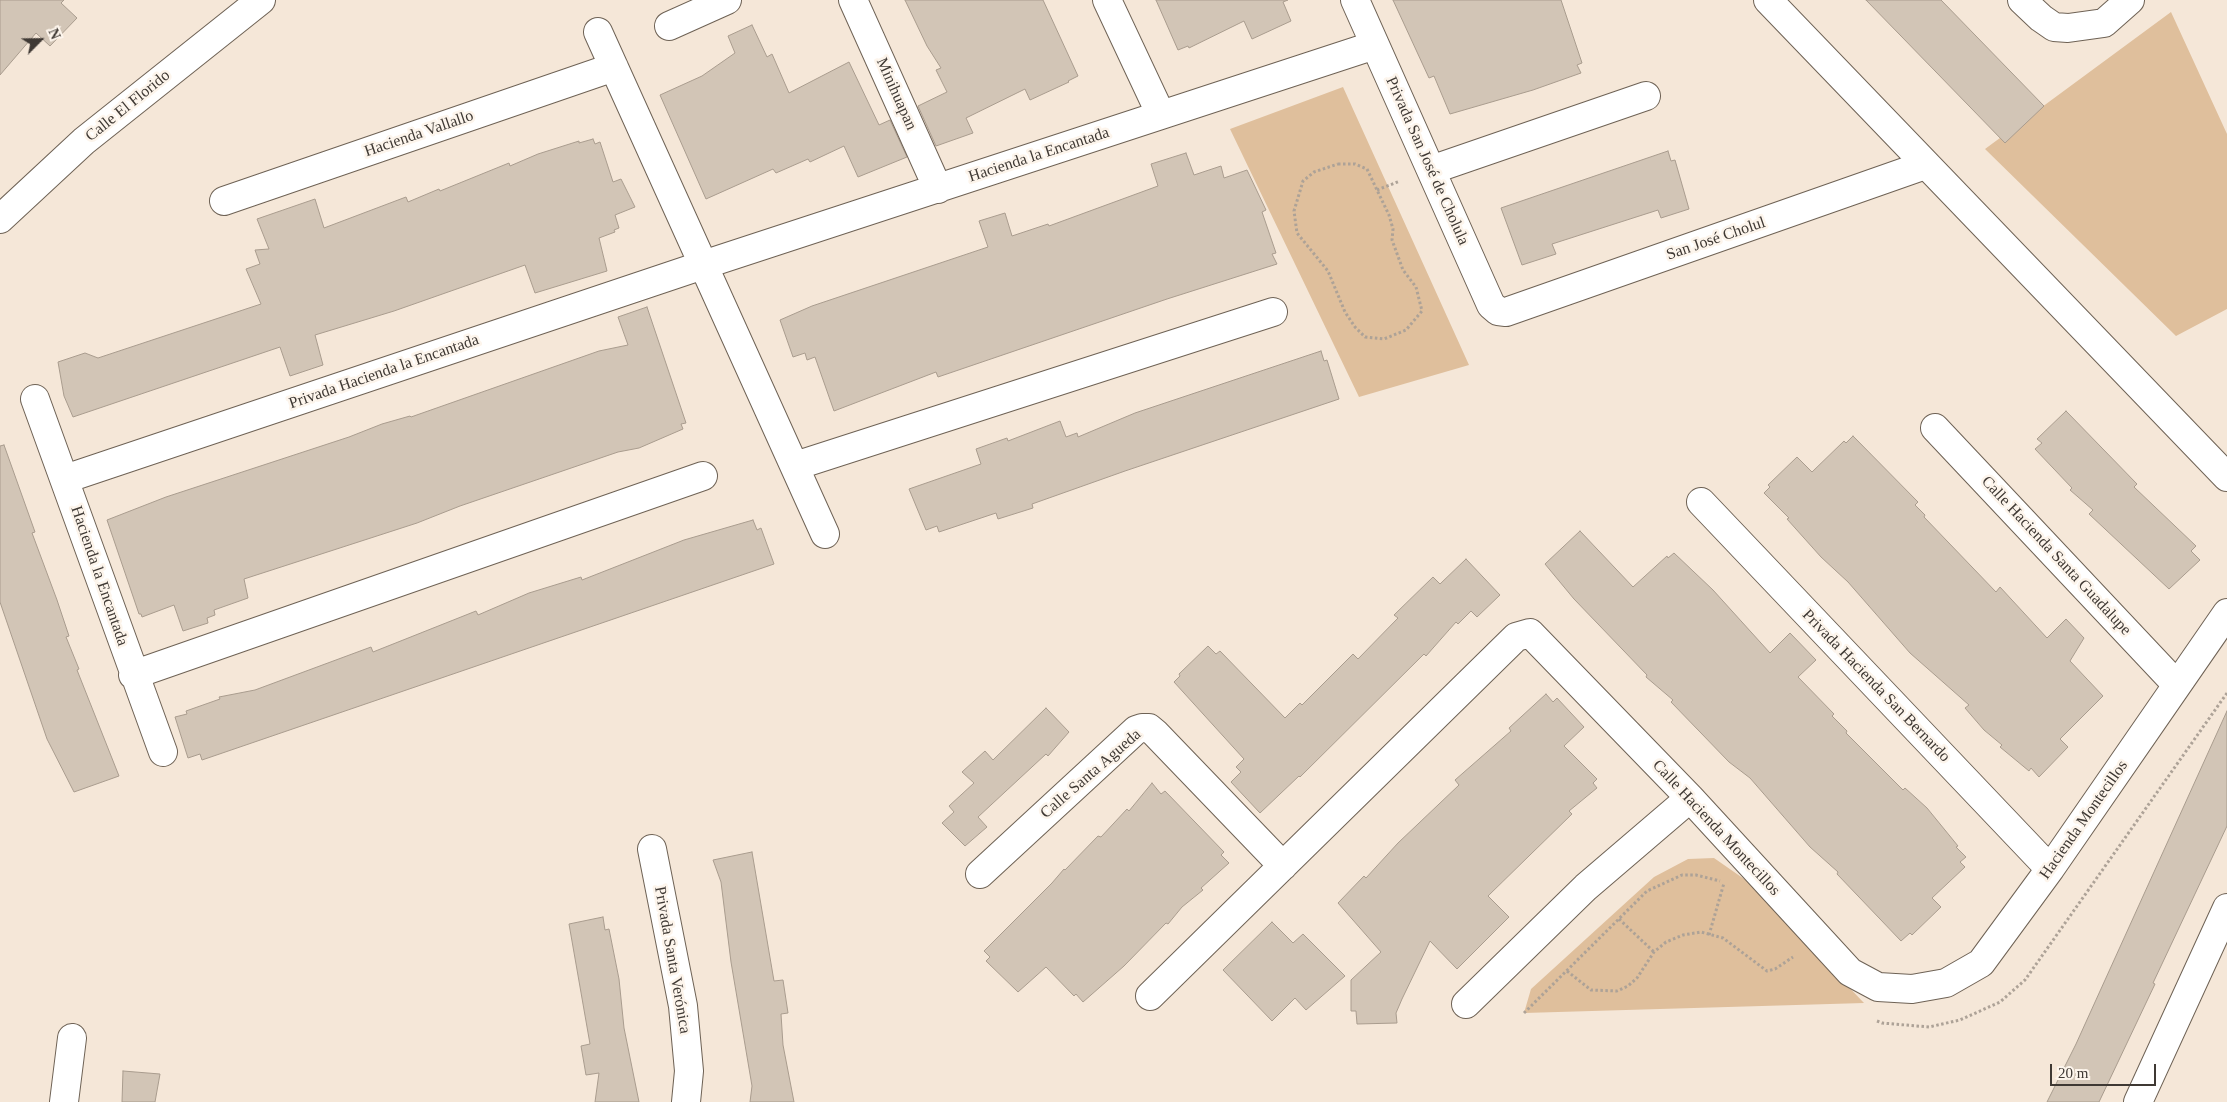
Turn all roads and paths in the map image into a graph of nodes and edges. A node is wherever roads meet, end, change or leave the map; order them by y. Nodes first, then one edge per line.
1 (261, 0) edge
2 (728, 0) edge
3 (853, 0) edge
4 (1107, 0) edge
5 (1355, 0) edge
6 (1768, 0) edge
7 (2022, 0) edge
8 (2130, 0) edge
9 (669, 26) dead end
10 (598, 32) dead end
11 (1375, 45) junction
12 (614, 67) junction
13 (1646, 96) dead end
14 (1161, 115) junction
15 (1925, 165) junction
16 (1431, 170) junction
17 (1314, 172) joint
18 (938, 189) junction
19 (224, 201) dead end
20 (0, 219) edge
21 (703, 265) junction
22 (1273, 312) dead end
23 (1506, 312) joint
24 (35, 399) dead end
25 (1935, 428) dead end
26 (795, 466) junction
27 (704, 476) dead end
28 (2227, 477) edge
29 (65, 479) junction
30 (1701, 502) dead end
31 (825, 534) dead end
32 (2227, 613) edge
33 (133, 675) junction
34 (2177, 684) junction
35 (2227, 693) edge
36 (163, 752) dead end
37 (1690, 798) junction
38 (652, 849) dead end
39 (1283, 866) junction
40 (2050, 870) junction
41 (980, 874) dead end
42 (1725, 882) junction
43 (1731, 883) dead end
44 (2227, 908) edge
45 (1619, 919) junction
46 (1709, 935) junction
47 (1654, 952) junction
48 (1800, 952) dead end
49 (1567, 971) junction
50 (1912, 989) joint
51 (1150, 996) dead end
52 (1466, 1004) dead end
53 (1524, 1012) dead end
54 (1873, 1019) dead end
55 (72, 1038) dead end
56 (64, 1102) edge
57 (686, 1102) edge
58 (2138, 1102) edge

1 - 20 street, Calle El Florido
2 - 9 street
3 - 18 street, Minihuapan
4 - 14 street
5 - 11 street, Privada San José de Cholula
6 - 15 street
7 - 8 street
10 - 12 street
11 - 14 street, Hacienda la Encantada
11 - 16 street, Privada San José de Cholula
12 - 19 street, Hacienda Vallallo
12 - 21 street
13 - 16 street
14 - 18 street, Hacienda la Encantada
15 - 23 street, San José Cholul
15 - 28 street
16 - 23 street, Privada San José de Cholula
17 - 17 path
18 - 21 street, Hacienda la Encantada
21 - 26 street
21 - 29 street, Privada Hacienda la Encantada
22 - 26 street
24 - 29 street, Hacienda la Encantada
25 - 34 street, Calle Hacienda Santa Guadalupe
26 - 31 street
27 - 33 street
29 - 33 street, Hacienda la Encantada
30 - 40 street, Privada Hacienda San Bernardo
32 - 34 street, Hacienda Montecillos
33 - 36 street, Hacienda la Encantada
34 - 40 street, Hacienda Montecillos
35 - 54 path
37 - 39 street, Calle Hacienda Montecillos
37 - 50 street, Calle Hacienda Montecillos
37 - 52 street
38 - 57 street, Privada Santa Verónica
39 - 41 street, Calle Santa Agueda
39 - 51 street
40 - 50 street, Hacienda Montecillos
42 - 43 path
42 - 45 path
42 - 46 path
44 - 58 street
45 - 47 path
45 - 49 path
46 - 47 path
46 - 48 path
47 - 49 path
49 - 53 path
55 - 56 street

